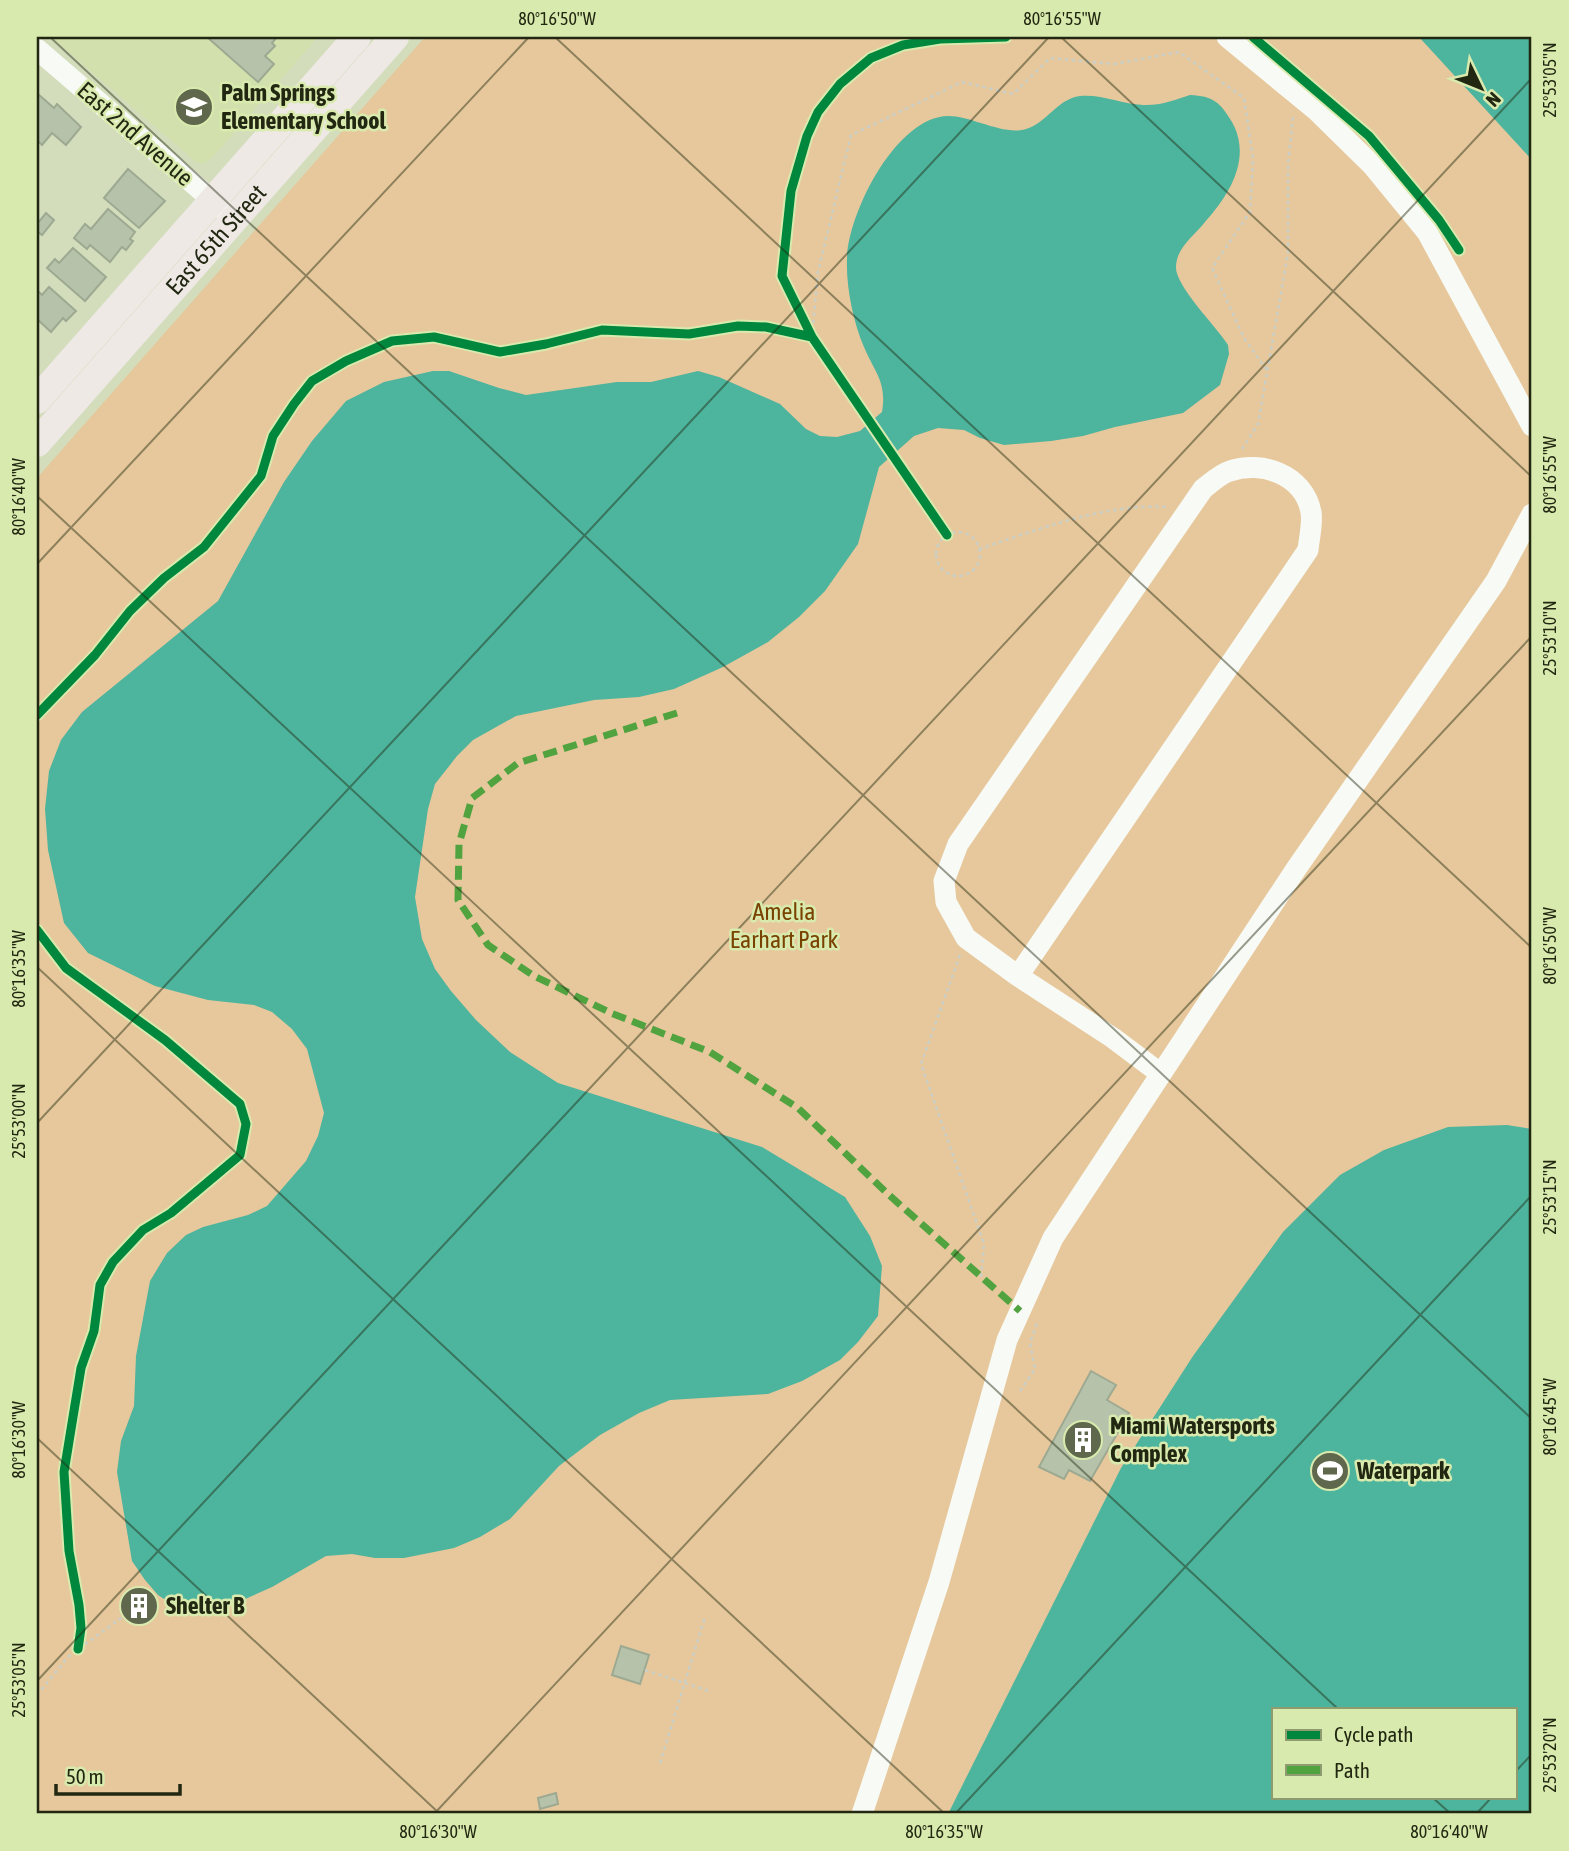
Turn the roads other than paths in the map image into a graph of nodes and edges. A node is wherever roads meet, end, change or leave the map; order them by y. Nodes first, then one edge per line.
1 (357, 37) edge
2 (395, 37) edge
3 (1227, 37) edge
4 (37, 50) edge
5 (212, 201) junction
6 (234, 219) junction
7 (37, 400) edge
8 (1532, 426) edge
9 (37, 443) edge
10 (1532, 514) edge
11 (1018, 976) junction
12 (1161, 1074) junction
13 (862, 1814) edge

1 - 5 main road, East 65th Street
2 - 6 main road, East 65th Street
3 - 8 street
4 - 5 street, East 2nd Avenue
5 - 6 street, East 2nd Avenue
5 - 7 main road, East 65th Street
6 - 9 main road, East 65th Street
10 - 12 street
11 - 11 street
11 - 12 street
12 - 13 street

